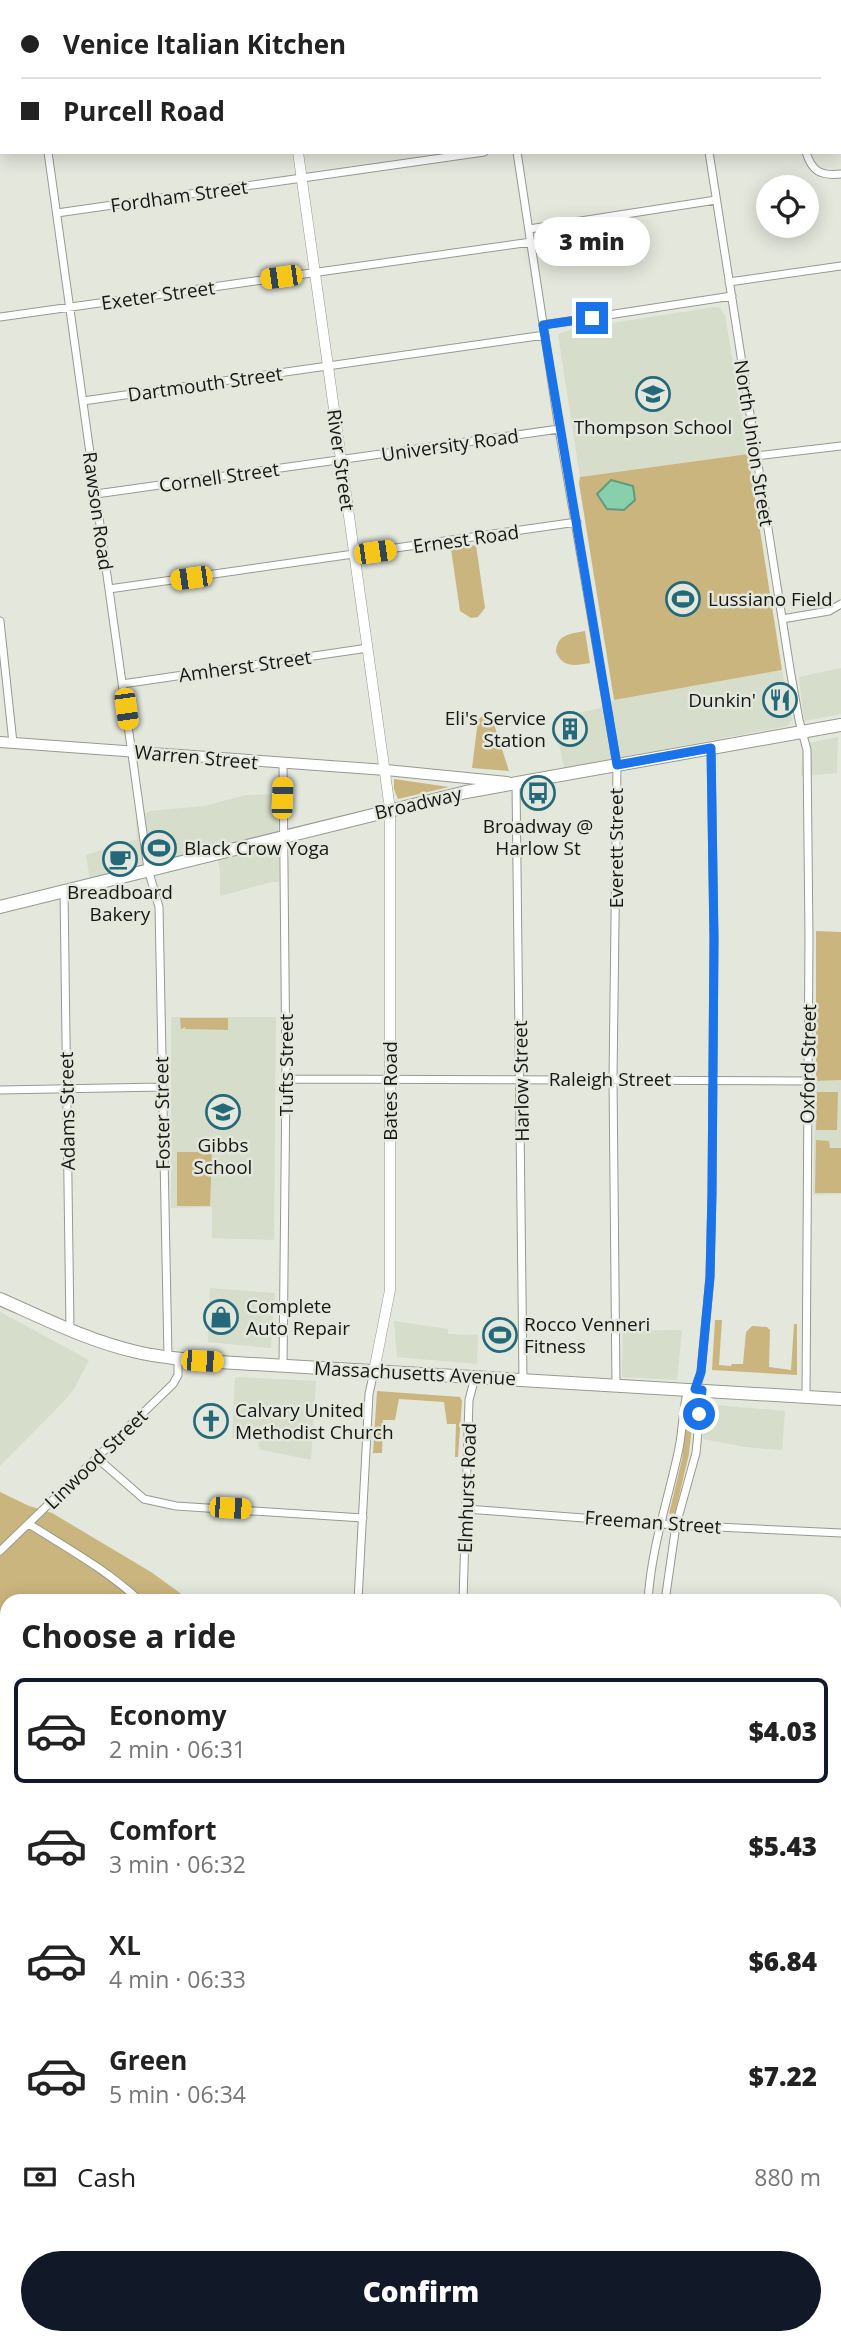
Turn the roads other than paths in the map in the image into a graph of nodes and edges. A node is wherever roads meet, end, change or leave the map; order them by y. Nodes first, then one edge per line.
1 (48, 154) edge
2 (299, 154) edge
3 (471, 154) edge
4 (517, 154) edge
5 (709, 154) edge
6 (807, 154) edge
7 (841, 174) edge
8 (302, 179) junction
9 (716, 200) junction
10 (57, 213) junction
11 (529, 229) junction
12 (531, 242) junction
13 (841, 265) edge
14 (316, 272) junction
15 (729, 282) junction
16 (732, 296) junction
17 (70, 307) junction
18 (0, 317) edge
19 (543, 325) junction
20 (545, 335) junction
21 (328, 366) junction
22 (83, 401) junction
23 (559, 429) junction
24 (841, 446) edge
25 (756, 456) junction
26 (342, 460) junction
27 (96, 494) junction
28 (577, 522) junction
29 (354, 554) junction
30 (109, 589) junction
31 (841, 604) edge
32 (782, 619) junction
33 (0, 621) edge
34 (368, 648) junction
35 (122, 684) junction
36 (841, 725) edge
37 (804, 732) junction
38 (0, 742) edge
39 (13, 743) junction
40 (711, 748) junction
41 (132, 752) junction
42 (283, 764) junction
43 (617, 765) junction
44 (386, 770) junction
45 (516, 783) junction
46 (390, 809) junction
47 (285, 836) junction
48 (148, 869) junction
49 (64, 891) junction
50 (0, 907) edge
51 (286, 1079) junction
52 (390, 1079) junction
53 (521, 1079) junction
54 (613, 1079) junction
55 (713, 1080) junction
56 (808, 1081) junction
57 (162, 1087) junction
58 (67, 1088) junction
59 (0, 1090) edge
60 (0, 1299) edge
61 (70, 1330) junction
62 (173, 1358) junction
63 (283, 1365) junction
64 (374, 1371) junction
65 (475, 1376) junction
66 (523, 1379) junction
67 (616, 1385) junction
68 (695, 1389) junction
69 (806, 1397) junction
70 (841, 1399) edge
71 (97, 1458) junction
72 (466, 1509) junction
73 (363, 1518) junction
74 (660, 1523) junction
75 (29, 1524) junction
76 (676, 1525) junction
77 (841, 1533) edge
78 (0, 1551) edge
79 (132, 1594) edge
80 (358, 1594) edge
81 (463, 1594) edge
82 (649, 1594) edge
83 (666, 1594) edge

1 - 10 street, Rawson Road
2 - 8 street, River Street
3 - 8 street, Fordham Street
4 - 11 street, Everett Street
5 - 9 street, North Union Street
6 - 7 street
8 - 10 street, Fordham Street
8 - 14 street, River Street
9 - 11 street
9 - 15 street, North Union Street
10 - 17 street, Rawson Road
11 - 12 street, Everett Street
12 - 14 street, Exeter Street
12 - 19 street, Everett Street
13 - 15 street
14 - 17 street, Exeter Street
14 - 21 street, River Street
15 - 16 street, North Union Street
16 - 19 street
16 - 25 street, North Union Street
17 - 18 street, Exeter Street
17 - 22 street, Rawson Road
19 - 20 street, Everett Street
20 - 21 street, Dartmouth Street
20 - 23 street, Everett Street
21 - 22 street, Dartmouth Street
21 - 26 street, River Street
22 - 27 street, Rawson Road
23 - 26 street, University Road
23 - 28 street, Everett Street
24 - 25 street
25 - 32 street, North Union Street
26 - 27 street, Cornell Street
26 - 29 street, River Street
27 - 30 street, Rawson Road
28 - 29 street, Ernest Road
28 - 43 street, Everett Street
29 - 30 street, Ernest Road
29 - 34 street, River Street
30 - 35 street, Rawson Road
31 - 32 street
32 - 37 street, North Union Street
33 - 39 street
34 - 35 street, Amherst Street
34 - 44 street, River Street
35 - 41 street, Rawson Road
36 - 37 main road, Broadway
37 - 40 main road, Broadway
37 - 56 street, Oxford Street
38 - 39 main road, Warren Street
39 - 41 main road, Warren Street
40 - 43 main road, Broadway
40 - 55 street
41 - 42 main road, Warren Street
41 - 48 street, Rawson Road
42 - 44 main road, Warren Street
42 - 47 street, Tufts Street
43 - 45 main road, Broadway
43 - 54 street, Everett Street
44 - 45 main road, Warren Street
44 - 46 street, River Street
45 - 46 main road, Broadway
45 - 53 street, Harlow Street
46 - 47 main road, Broadway
46 - 52 street, Bates Road
47 - 48 main road, Broadway
47 - 51 street, Tufts Street
48 - 49 main road, Broadway
48 - 57 street, Foster Street
49 - 50 main road, Broadway
49 - 58 street, Adams Street
51 - 52 street, Raleigh Street
51 - 63 street, Tufts Street
52 - 53 street, Raleigh Street
52 - 64 street, Bates Road
53 - 54 street, Raleigh Street
53 - 66 street, Harlow Street
54 - 55 street, Raleigh Street
54 - 67 street, Everett Street
55 - 56 street, Raleigh Street
55 - 68 street
56 - 69 street, Oxford Street
57 - 58 street
57 - 62 street, Foster Street
58 - 59 street
58 - 61 street, Adams Street
60 - 61 main road, Massachusetts Avenue
61 - 62 main road, Massachusetts Avenue
62 - 63 main road, Massachusetts Avenue
62 - 71 street, Linwood Street
63 - 64 main road, Massachusetts Avenue
64 - 65 main road, Massachusetts Avenue
64 - 73 street
65 - 66 main road, Massachusetts Avenue
65 - 72 street, Elmhurst Road
66 - 67 main road, Massachusetts Avenue
67 - 68 main road, Massachusetts Avenue
68 - 69 main road, Massachusetts Avenue
68 - 74 street
68 - 76 street
69 - 70 main road, Massachusetts Avenue
71 - 73 street
71 - 75 street, Linwood Street
72 - 74 street, Freeman Street
72 - 81 street, Elmhurst Road
73 - 80 street
74 - 76 street, Freeman Street
74 - 82 street
75 - 78 street, Linwood Street
75 - 79 street
76 - 77 street, Freeman Street
76 - 83 street

